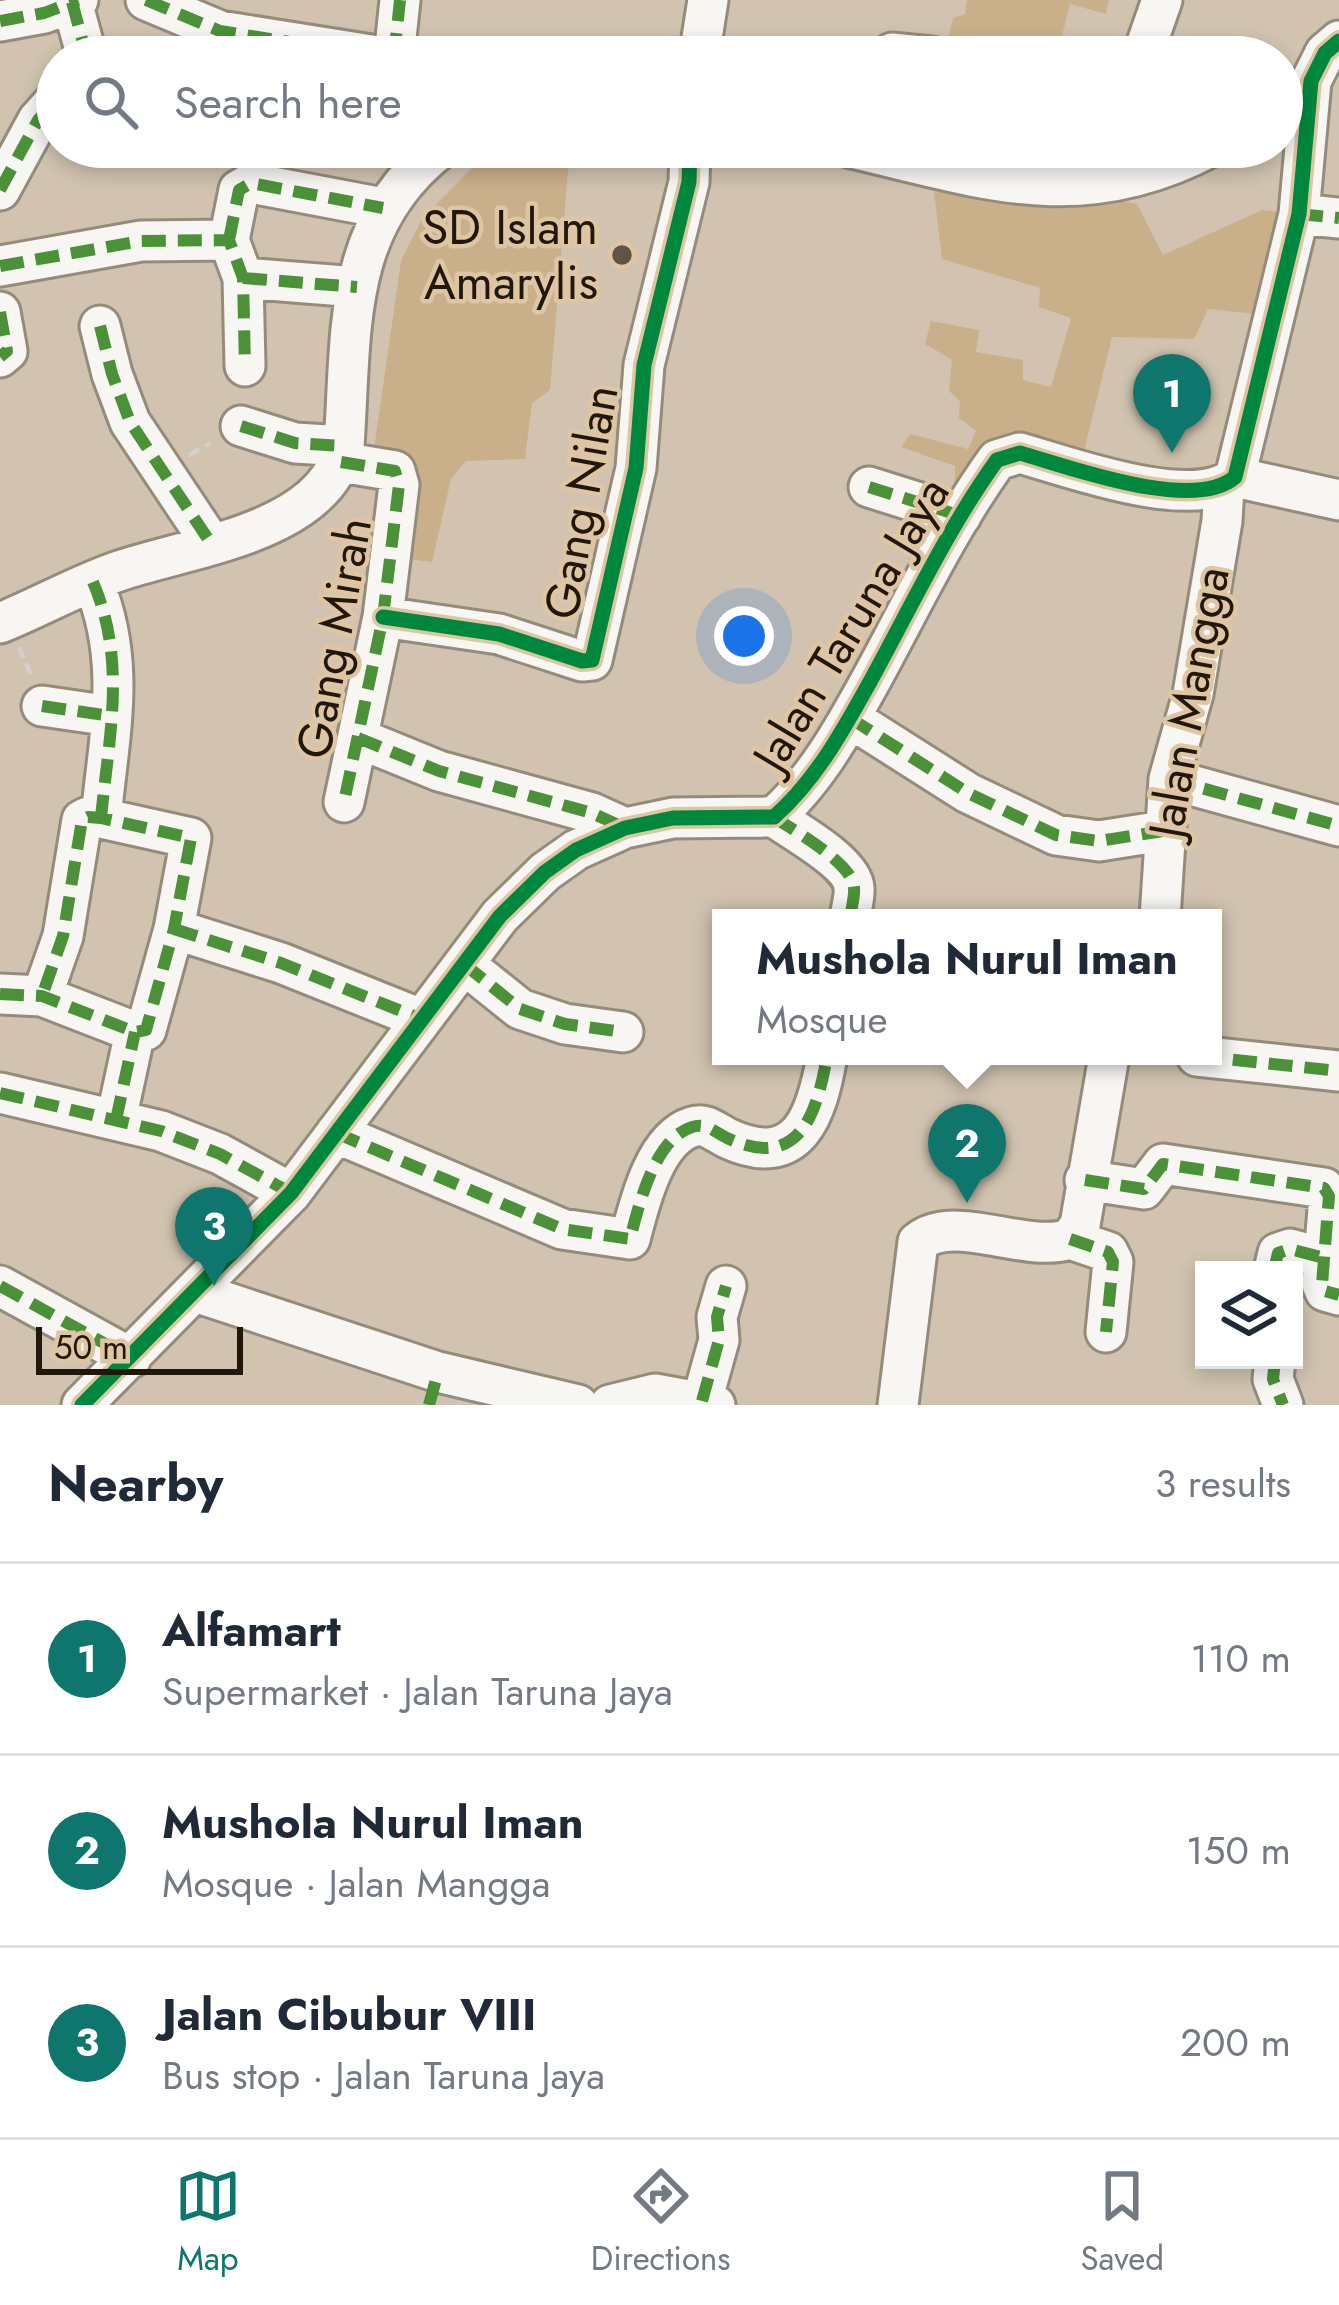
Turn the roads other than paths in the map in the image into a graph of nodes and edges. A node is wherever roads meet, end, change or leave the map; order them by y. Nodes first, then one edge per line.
1 (146, 0) edge
2 (400, 0) edge
3 (1162, 0) edge
4 (69, 2) edge
5 (0, 21) edge
6 (80, 36) edge
7 (252, 36) edge
8 (396, 36) edge
9 (1149, 36) edge
10 (1339, 41) edge
11 (1303, 82) edge
12 (36, 124) edge
13 (419, 168) edge
14 (689, 168) edge
15 (943, 168) edge
16 (1124, 168) edge
17 (1298, 168) edge
18 (0, 190) edge
19 (383, 208) junction
20 (1298, 214) junction
21 (1339, 218) edge
22 (229, 240) junction
23 (0, 266) edge
24 (243, 278) junction
25 (357, 287) junction
26 (0, 312) edge
27 (100, 326) dead end
28 (0, 357) edge
29 (245, 366) dead end
30 (241, 426) road end
31 (342, 454) junction
32 (1229, 482) junction
33 (869, 487) dead end
34 (1339, 500) edge
35 (962, 516) junction
36 (212, 545) junction
37 (93, 582) junction
38 (383, 617) junction
39 (3, 622) edge
40 (43, 706) road end
41 (111, 716) junction
42 (850, 718) junction
43 (358, 738) junction
44 (1168, 779) junction
45 (344, 802) dead end
46 (774, 817) junction
47 (101, 818) junction
48 (1339, 826) edge
49 (626, 827) junction
50 (1162, 831) junction
51 (851, 909) edge
52 (1160, 909) edge
53 (176, 919) junction
54 (464, 964) junction
55 (0, 994) edge
56 (42, 996) junction
57 (421, 1019) junction
58 (135, 1032) junction
59 (623, 1032) dead end
60 (1222, 1059) edge
61 (824, 1065) edge
62 (1107, 1065) edge
63 (1339, 1071) edge
64 (0, 1094) edge
65 (116, 1120) junction
66 (336, 1133) junction
67 (1085, 1180) junction
68 (291, 1193) junction
69 (1070, 1238) junction
70 (1324, 1258) junction
71 (1276, 1261) edge
72 (0, 1286) edge
73 (726, 1286) dead end
74 (195, 1292) junction
75 (1339, 1294) edge
76 (1106, 1332) dead end
77 (131, 1358) junction
78 (1274, 1369) edge
79 (434, 1389) edge
80 (709, 1403) edge
81 (82, 1405) edge
82 (578, 1405) edge
83 (610, 1405) edge
84 (898, 1405) edge
85 (1283, 1405) edge

1 - 7 street
2 - 8 street
3 - 9 street
4 - 5 street
4 - 6 street
10 - 11 street
12 - 18 street
13 - 19 street
14 - 38 street, Gang Nilan
15 - 16 street
17 - 20 street
19 - 22 street
19 - 25 street
20 - 21 street
20 - 32 street
22 - 23 street
22 - 24 street
24 - 25 street
24 - 29 street
25 - 31 street
26 - 28 street
27 - 36 street
30 - 31 street
31 - 36 street
31 - 38 street, Gang Mirah
32 - 34 street, Jalan Taruna Jaya
32 - 35 street, Jalan Taruna Jaya
32 - 44 street, Jalan Mangga
33 - 35 street
35 - 42 street, Jalan Taruna Jaya
36 - 37 street
37 - 39 street
37 - 41 street
38 - 43 street, Gang Mirah
40 - 41 street
41 - 47 street
42 - 46 street, Jalan Taruna Jaya
42 - 50 street
43 - 45 street, Gang Mirah
43 - 49 street, Gang Mirah
44 - 48 street
44 - 50 street, Jalan Mangga
46 - 49 street, Jalan Taruna Jaya
46 - 51 street
47 - 53 street
47 - 56 street
49 - 54 street, Jalan Taruna Jaya
50 - 52 street, Jalan Mangga
53 - 57 street
53 - 58 street
54 - 57 street, Jalan Taruna Jaya
54 - 59 street
55 - 56 street
56 - 58 street
57 - 66 street, Jalan Taruna Jaya
58 - 65 street
60 - 63 street
61 - 66 street
62 - 67 street
64 - 65 street
65 - 68 street
66 - 68 street, Jalan Taruna Jaya
67 - 69 street
67 - 70 street
68 - 74 street, Jalan Taruna Jaya
69 - 76 street
69 - 84 street
70 - 71 street
70 - 75 street
72 - 77 street
73 - 80 street
74 - 77 street, Jalan Taruna Jaya
74 - 79 street
77 - 81 street, Jalan Taruna Jaya
78 - 85 street
79 - 82 street
80 - 83 street

